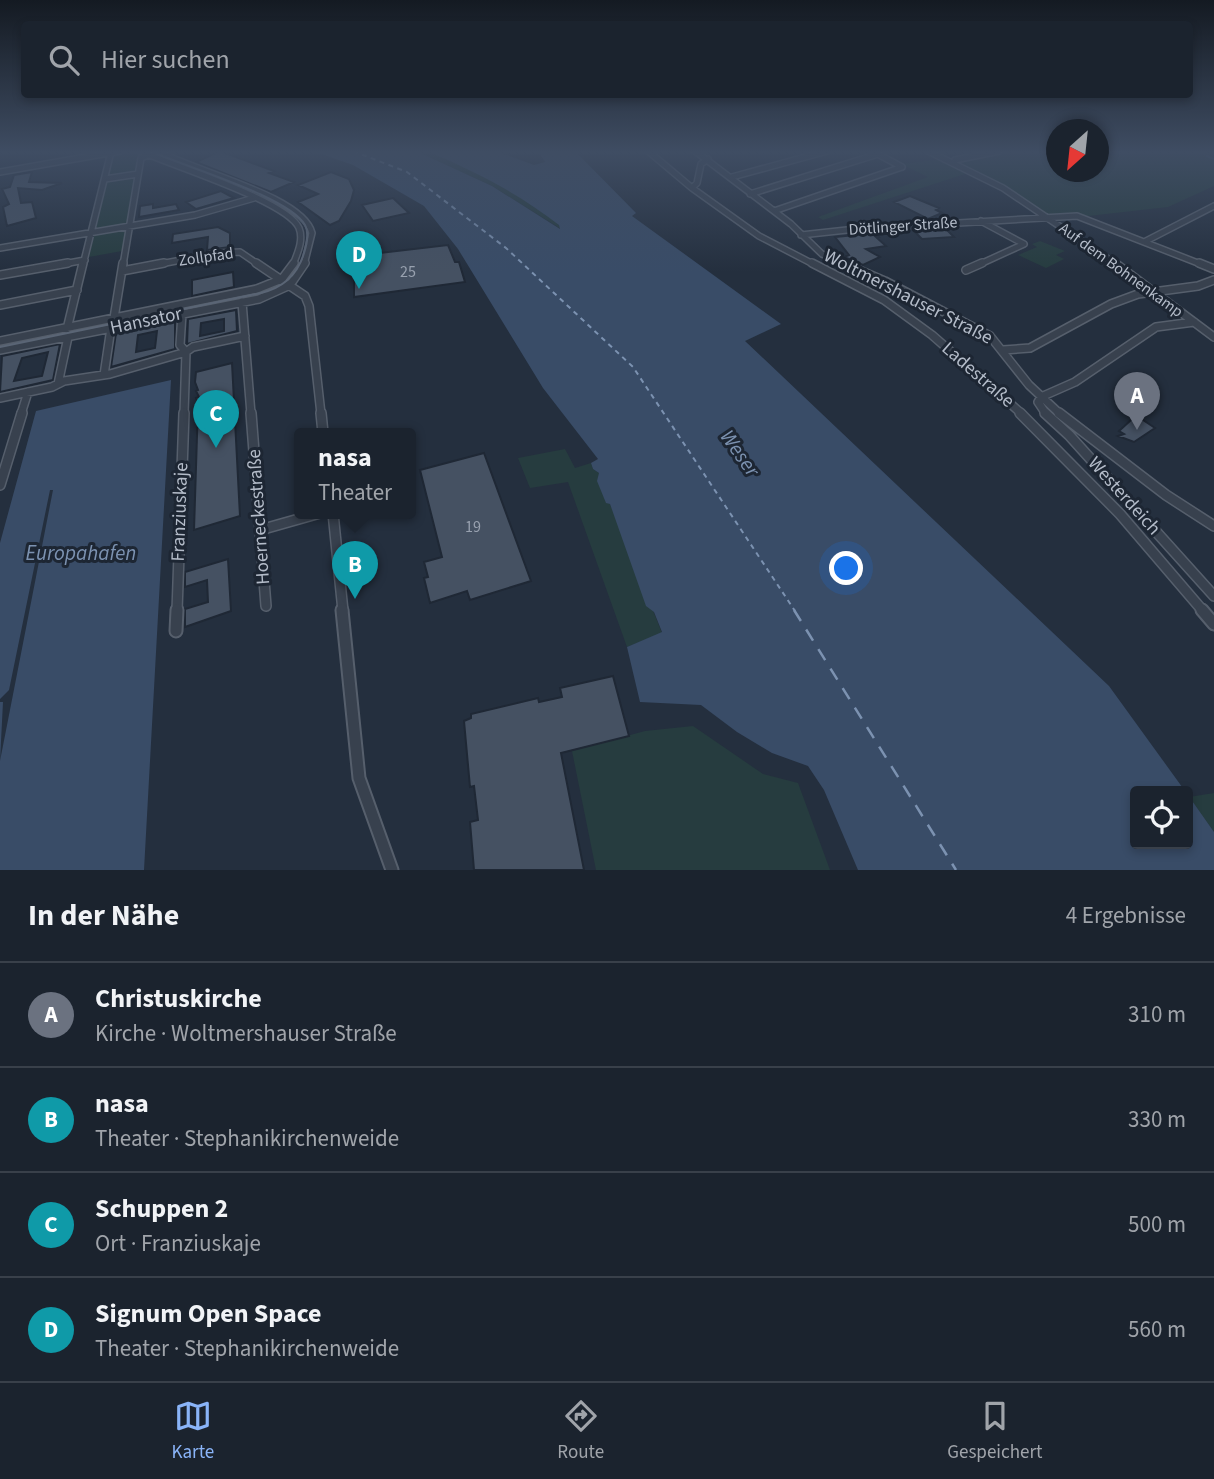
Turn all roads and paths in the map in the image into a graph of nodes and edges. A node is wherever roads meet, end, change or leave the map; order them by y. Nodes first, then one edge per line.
1 (102, 192) edge
2 (135, 192) edge
3 (239, 192) edge
4 (254, 192) edge
5 (697, 192) edge
6 (747, 192) edge
7 (757, 192) edge
8 (830, 192) edge
9 (1010, 192) edge
10 (750, 194) junction
11 (255, 198) junction
12 (1214, 206) edge
13 (774, 211) junction
14 (1048, 218) junction
15 (981, 221) junction
16 (130, 226) junction
17 (92, 233) junction
18 (802, 235) junction
19 (1146, 241) junction
20 (0, 248) edge
21 (85, 260) junction
22 (1214, 269) edge
23 (966, 270) dead end
24 (122, 271) junction
25 (0, 275) edge
26 (1214, 280) edge
27 (281, 281) junction
28 (290, 287) junction
29 (77, 290) junction
30 (1152, 292) junction
31 (242, 302) junction
32 (0, 305) edge
33 (182, 313) junction
34 (114, 318) junction
35 (1194, 322) junction
36 (68, 327) junction
37 (111, 328) junction
38 (245, 336) junction
39 (68, 337) junction
40 (1214, 337) edge
41 (0, 341) edge
42 (39, 342) junction
43 (1003, 350) junction
44 (0, 351) edge
45 (186, 352) junction
46 (104, 375) junction
47 (58, 384) junction
48 (28, 392) junction
49 (1041, 397) junction
50 (0, 398) edge
51 (322, 428) edge
52 (4, 457) edge
53 (2, 475) edge
54 (0, 485) edge
55 (1138, 513) junction
56 (1120, 514) junction
57 (299, 519) edge
58 (334, 519) edge
59 (1214, 526) edge
60 (260, 530) junction
61 (1214, 596) edge
62 (265, 606) dead end
63 (1214, 624) edge
64 (176, 631) dead end
65 (392, 870) edge

1 - 17 street
2 - 16 street
3 - 11 street
4 - 28 street
5 - 56 street, Ladestraße
6 - 10 street, Woltmershauser Straße
7 - 10 street
8 - 13 street
9 - 14 street, Auf dem Bohnenkamp
10 - 13 street, Woltmershauser Straße
11 - 16 street
11 - 27 street
12 - 19 street
13 - 18 street, Woltmershauser Straße
14 - 15 street, Dötlinger Straße
14 - 19 street, Dötlinger Straße
14 - 30 street, Auf dem Bohnenkamp
15 - 18 street, Dötlinger Straße
15 - 23 street
16 - 17 street
16 - 24 street
17 - 20 street
17 - 21 street
18 - 43 street, Woltmershauser Straße
19 - 22 street, Dötlinger Straße
21 - 25 street
21 - 29 street
24 - 27 street, Zollpfad
24 - 34 street
26 - 30 street
27 - 28 street, Zollpfad
27 - 34 street, Hansator
28 - 31 street, Hansator
28 - 51 street, Zollpfad
29 - 32 street
29 - 36 street
30 - 35 street, Auf dem Bohnenkamp
30 - 43 street
31 - 33 street, Hansator
31 - 38 street, Hoerneckestraße
33 - 37 street, Hansator
33 - 45 street, Franziuskaje
34 - 36 street, Hansator
35 - 40 street, Auf dem Bohnenkamp
35 - 49 street
36 - 41 street, Hansator
36 - 42 street
37 - 39 street, Hansator
37 - 46 street
38 - 45 street
38 - 60 street, Hoerneckestraße
39 - 42 street, Hansator
39 - 47 street
42 - 44 street, Hansator
43 - 49 street, Woltmershauser Straße
45 - 46 street
45 - 64 street, Franziuskaje
46 - 47 street
47 - 48 street
48 - 50 street
48 - 52 street
49 - 55 street, Westerdeich
49 - 59 street, Woltmershauser Straße
52 - 53 street
53 - 54 street
55 - 56 street
55 - 61 street, Westerdeich
56 - 63 street, Ladestraße
57 - 60 street
58 - 65 street
60 - 62 street, Hoerneckestraße

